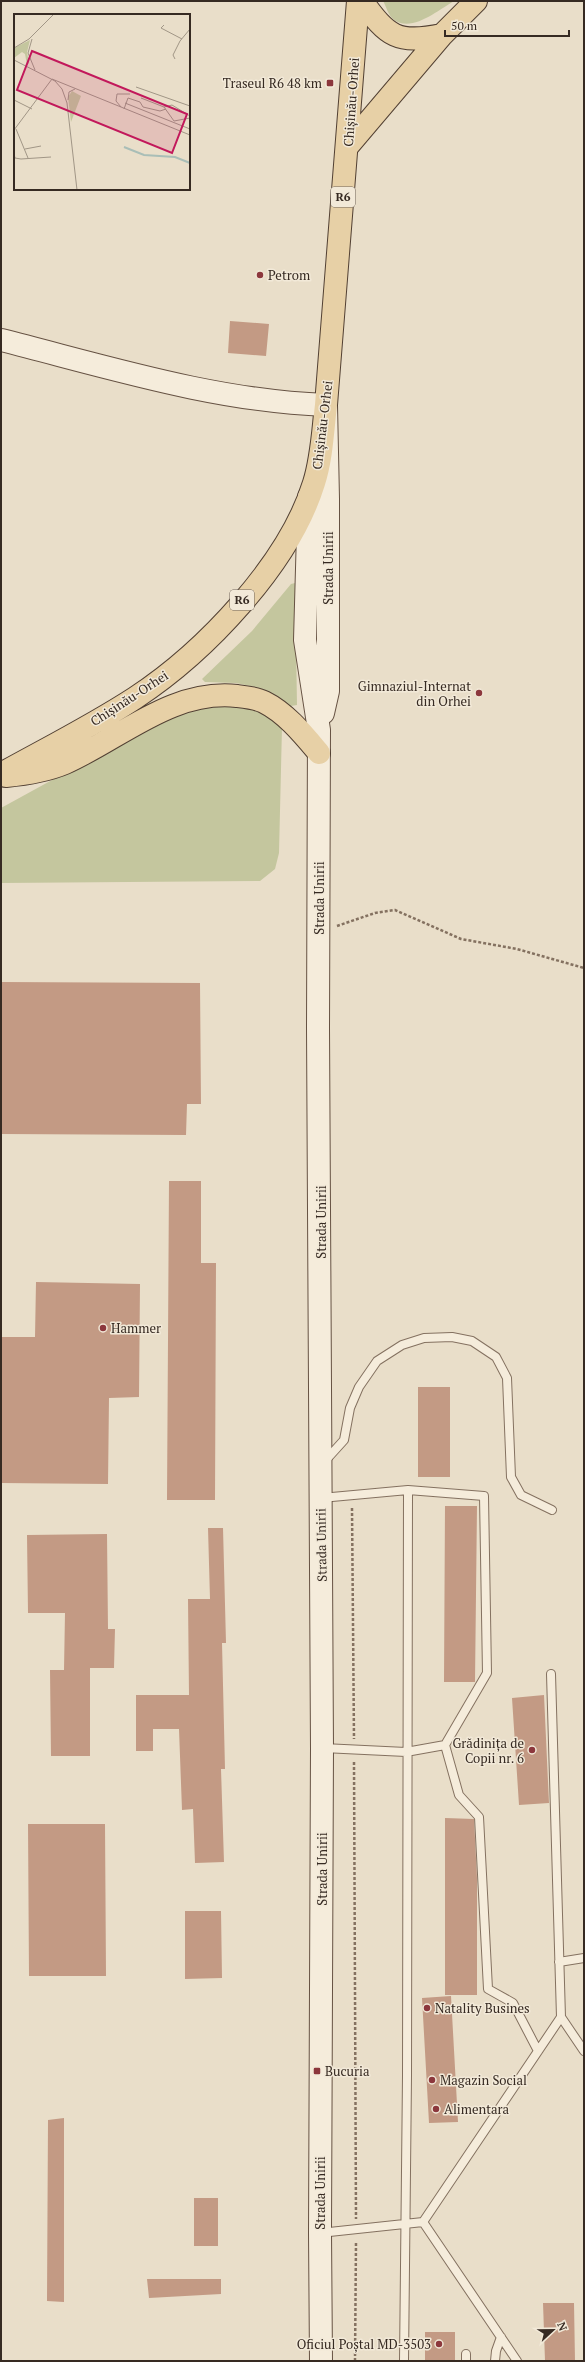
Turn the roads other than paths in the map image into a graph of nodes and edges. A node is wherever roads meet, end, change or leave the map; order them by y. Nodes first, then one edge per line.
1 (358, 1) edge
2 (362, 1) edge
3 (476, 1) edge
4 (442, 35) junction
5 (348, 147) junction
6 (1, 340) edge
7 (326, 406) junction
8 (302, 524) junction
9 (328, 549) junction
10 (319, 730) junction
11 (319, 753) junction
12 (1, 775) edge
13 (322, 1464) junction
14 (408, 1490) junction
15 (320, 1498) junction
16 (552, 1510) dead end
17 (551, 1674) dead end
18 (445, 1745) junction
19 (322, 1748) junction
20 (406, 1752) junction
21 (584, 1958) edge
22 (559, 1962) junction
23 (561, 2017) junction
24 (538, 2051) junction
25 (584, 2051) edge
26 (423, 2222) junction
27 (404, 2223) junction
28 (320, 2233) junction
29 (501, 2337) junction
30 (321, 2361) edge
31 (404, 2361) edge
32 (495, 2361) edge
33 (517, 2361) edge

1 - 5 main road, Chișinău-Orhei / R6
2 - 4 main road
3 - 4 main road
4 - 5 main road
5 - 7 main road, Chișinău-Orhei / R6
6 - 7 street
7 - 8 main road, Chișinău-Orhei / R6
7 - 9 street, Strada Unirii
8 - 9 street
8 - 10 street, Strada Unirii
8 - 12 main road, Chișinău-Orhei / R6
9 - 10 street, Strada Unirii
10 - 11 street, Strada Unirii
11 - 12 main road
11 - 13 street, Strada Unirii
13 - 15 street, Strada Unirii
13 - 16 lane
14 - 15 lane
14 - 18 lane
14 - 20 lane
15 - 19 street, Strada Unirii
17 - 22 lane
18 - 20 lane
18 - 24 lane
19 - 20 lane
19 - 28 street, Strada Unirii
20 - 27 lane
21 - 22 lane
22 - 23 lane
23 - 24 lane
23 - 25 lane
24 - 26 lane
26 - 27 lane
26 - 29 lane
27 - 28 lane
27 - 31 lane
28 - 30 street, Strada Unirii
29 - 32 lane
29 - 33 lane

